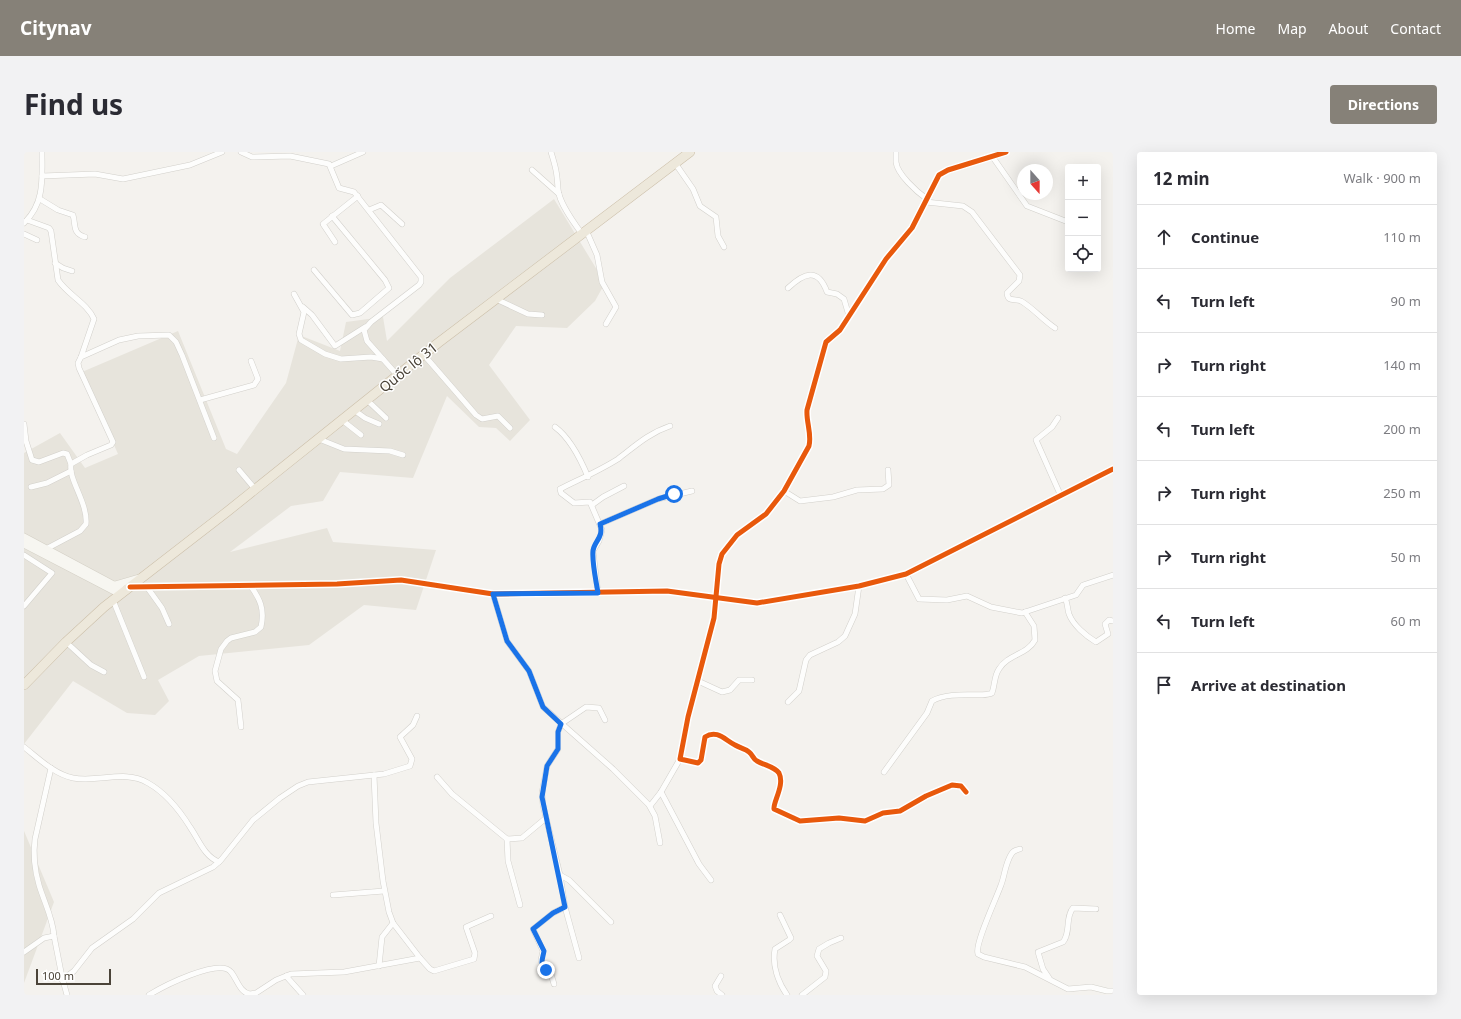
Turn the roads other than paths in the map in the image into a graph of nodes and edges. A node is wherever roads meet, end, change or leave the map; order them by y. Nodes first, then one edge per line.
1 (42, 152) edge
2 (222, 152) edge
3 (241, 152) edge
4 (363, 152) edge
5 (551, 152) edge
6 (688, 152) edge
7 (896, 152) edge
8 (1006, 152) edge
9 (992, 156) junction
10 (675, 163) junction
11 (331, 166) junction
12 (532, 170) dead end
13 (42, 176) junction
14 (559, 195) junction
15 (358, 196) junction
16 (40, 199) junction
17 (926, 201) junction
18 (369, 210) junction
19 (332, 216) junction
20 (1065, 221) edge
21 (26, 222) edge
22 (402, 224) dead end
23 (585, 233) junction
24 (24, 234) edge
25 (85, 237) dead end
26 (37, 240) dead end
27 (335, 242) dead end
28 (724, 247) dead end
29 (55, 263) junction
30 (314, 270) dead end
31 (72, 271) dead end
32 (788, 288) dead end
33 (294, 294) dead end
34 (496, 300) junction
35 (303, 307) junction
36 (542, 315) dead end
37 (849, 316) junction
38 (606, 324) dead end
39 (366, 326) junction
40 (1055, 328) dead end
41 (424, 355) junction
42 (81, 357) junction
43 (383, 360) junction
44 (251, 361) dead end
45 (398, 376) junction
46 (200, 400) junction
47 (367, 400) junction
48 (354, 410) junction
49 (386, 418) dead end
50 (1058, 418) dead end
51 (342, 420) junction
52 (24, 424) edge
53 (379, 424) dead end
54 (670, 426) dead end
55 (555, 427) dead end
56 (510, 428) dead end
57 (361, 435) dead end
58 (214, 438) dead end
59 (319, 438) junction
60 (403, 455) dead end
61 (71, 464) junction
62 (1113, 469) edge
63 (239, 470) dead end
64 (888, 470) dead end
65 (71, 472) junction
66 (588, 477) junction
67 (624, 486) dead end
68 (31, 487) dead end
69 (255, 489) junction
70 (692, 491) dead end
71 (784, 491) junction
72 (1060, 494) junction
73 (592, 505) junction
74 (600, 524) junction
75 (24, 537) edge
76 (24, 544) edge
77 (43, 550) junction
78 (25, 557) edge
79 (906, 574) junction
80 (1113, 575) edge
81 (145, 576) junction
82 (250, 585) junction
83 (859, 586) junction
84 (113, 587) junction
85 (147, 587) junction
86 (125, 591) junction
87 (598, 593) junction
88 (493, 594) junction
89 (716, 598) junction
90 (1065, 598) junction
91 (113, 600) junction
92 (24, 606) edge
93 (104, 607) junction
94 (1025, 612) junction
95 (1113, 621) edge
96 (169, 624) dead end
97 (66, 642) junction
98 (104, 672) dead end
99 (144, 677) dead end
100 (752, 680) dead end
101 (698, 681) junction
102 (24, 685) edge
103 (788, 702) dead end
104 (417, 716) dead end
105 (605, 720) dead end
106 (561, 724) junction
107 (241, 727) dead end
108 (24, 747) edge
109 (680, 759) junction
110 (51, 768) junction
111 (884, 772) dead end
112 (374, 775) junction
113 (436, 777) dead end
114 (661, 792) junction
115 (966, 792) dead end
116 (650, 806) junction
117 (546, 818) junction
118 (507, 839) junction
119 (660, 843) dead end
120 (1020, 850) dead end
121 (219, 862) junction
122 (560, 875) junction
123 (711, 880) dead end
124 (384, 891) junction
125 (333, 895) dead end
126 (520, 905) dead end
127 (565, 907) junction
128 (1096, 909) dead end
129 (780, 915) dead end
130 (491, 916) dead end
131 (611, 922) dead end
132 (393, 923) junction
133 (54, 936) junction
134 (841, 938) dead end
135 (24, 952) edge
136 (420, 958) junction
137 (579, 958) dead end
138 (379, 966) junction
139 (286, 976) junction
140 (721, 976) dead end
141 (62, 980) junction
142 (1051, 981) junction
143 (554, 984) dead end
144 (1113, 991) edge
145 (67, 995) edge
146 (149, 995) edge
147 (303, 995) edge
148 (722, 995) edge
149 (787, 995) edge
150 (802, 995) edge

1 - 13 street
2 - 13 street
3 - 11 street
4 - 11 street
5 - 14 street
6 - 10 highway, Quốc lộ 31
7 - 17 street
8 - 9 street
9 - 17 street
9 - 20 street
10 - 23 highway, Quốc lộ 31
10 - 28 street
11 - 15 street
12 - 14 street
13 - 16 street
14 - 23 street
15 - 18 street
15 - 19 street
16 - 21 street
16 - 25 street
17 - 37 street
17 - 40 street
18 - 22 street
18 - 39 street
19 - 27 street
19 - 30 street
21 - 29 street
23 - 34 highway, Quốc lộ 31
23 - 38 street
24 - 26 street
29 - 31 street
29 - 42 street
32 - 37 street
33 - 35 street
34 - 36 street
34 - 41 highway, Quốc lộ 31
35 - 39 street
35 - 43 street
37 - 71 street
39 - 43 street
41 - 45 highway, Quốc lộ 31
41 - 56 street
42 - 46 street
42 - 61 street
43 - 45 street
44 - 46 street
45 - 47 highway, Quốc lộ 31
46 - 58 street
47 - 48 highway, Quốc lộ 31
47 - 49 street
48 - 51 highway, Quốc lộ 31
48 - 53 street
50 - 72 street
51 - 57 street
51 - 59 highway, Quốc lộ 31
52 - 61 street
54 - 66 street
55 - 66 street
59 - 60 street
59 - 69 highway, Quốc lộ 31
61 - 65 street
62 - 72 street
63 - 69 street
64 - 71 street
65 - 68 street
65 - 77 street
66 - 73 street
67 - 73 street
69 - 81 highway, Quốc lộ 31
70 - 74 street
71 - 89 street
72 - 79 street
73 - 74 street
74 - 87 street
75 - 77 street
76 - 77 street
77 - 78 street
77 - 84 street
78 - 92 street
79 - 83 street
79 - 94 street
80 - 90 street
81 - 84 street
81 - 86 highway, Quốc lộ 31
82 - 85 street
82 - 88 street
82 - 107 street
83 - 89 street
83 - 103 street
84 - 86 street
84 - 93 street
85 - 86 street
85 - 96 street
86 - 91 highway, Quốc lộ 31
87 - 88 street
87 - 89 street
88 - 106 street
89 - 101 street
90 - 94 street
90 - 95 street
91 - 93 highway, Quốc lộ 31
91 - 99 street
93 - 97 highway, Quốc lộ 31
94 - 111 street
97 - 98 street
97 - 102 highway, Quốc lộ 31
100 - 101 street
101 - 109 street
104 - 112 street
105 - 106 street
106 - 116 street
106 - 117 street
108 - 110 street
109 - 114 street
109 - 115 street
110 - 121 street
110 - 133 street
112 - 121 street
112 - 124 street
113 - 118 street
114 - 116 street
114 - 123 street
116 - 119 street
117 - 118 street
117 - 122 street
118 - 126 street
120 - 142 street
121 - 141 street
122 - 127 street
122 - 131 street
124 - 125 street
124 - 132 street
127 - 137 street
127 - 143 street
128 - 142 street
129 - 149 street
130 - 136 street
132 - 136 street
132 - 138 street
133 - 135 street
133 - 141 street
134 - 150 street
136 - 138 street
138 - 139 street
139 - 146 street
139 - 147 street
140 - 148 street
141 - 145 street
142 - 144 street

